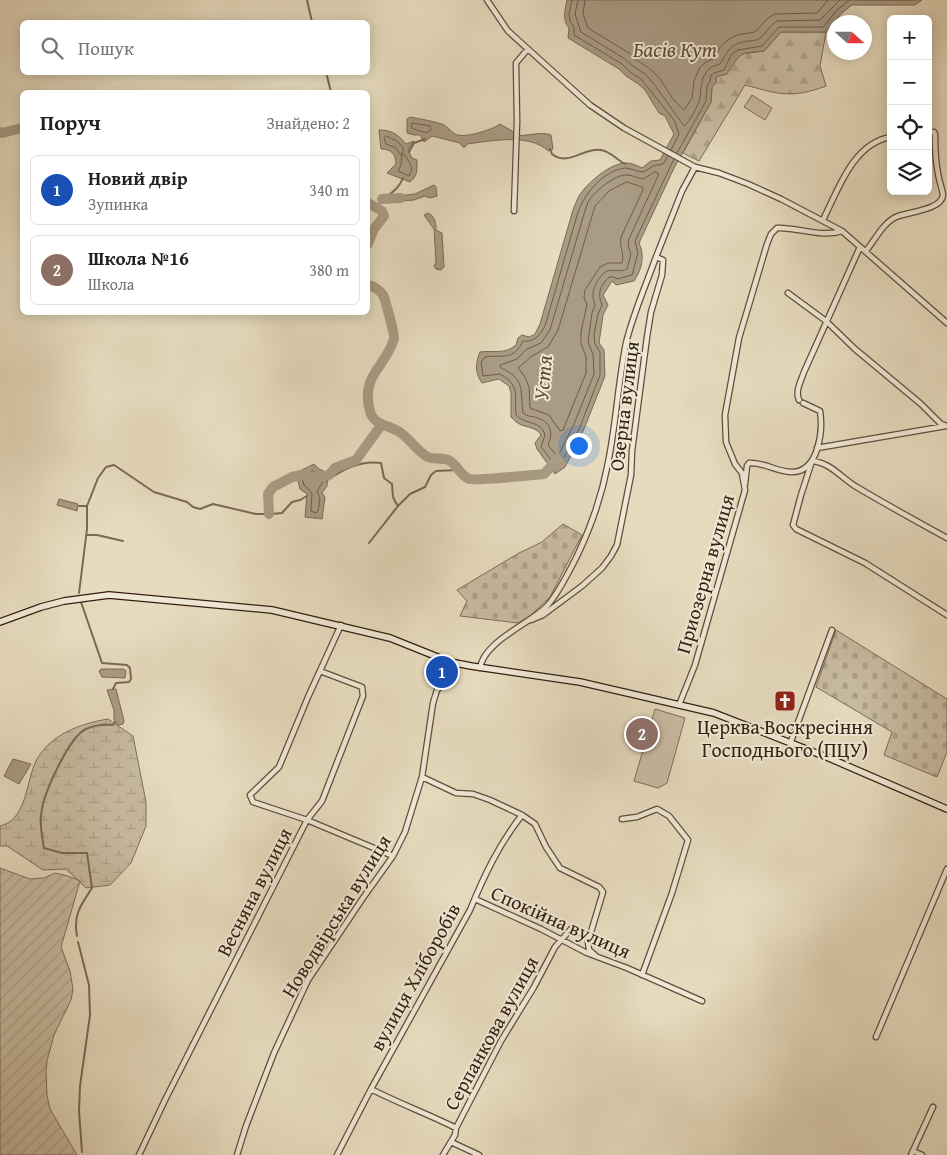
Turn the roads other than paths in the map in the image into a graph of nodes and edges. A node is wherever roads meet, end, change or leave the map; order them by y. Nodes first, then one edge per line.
1 (487, 0) edge
2 (527, 50) junction
3 (932, 132) edge
4 (887, 138) edge
5 (695, 167) junction
6 (514, 210) dead end
7 (823, 220) junction
8 (842, 231) junction
9 (860, 247) junction
10 (866, 251) junction
11 (656, 257) junction
12 (788, 293) dead end
13 (826, 321) junction
14 (947, 323) edge
15 (947, 426) edge
16 (817, 448) junction
17 (812, 461) junction
18 (745, 490) junction
19 (947, 538) edge
20 (947, 614) edge
21 (531, 620) junction
22 (0, 622) edge
23 (341, 625) junction
24 (832, 630) dead end
25 (457, 663) junction
26 (480, 668) junction
27 (320, 671) junction
28 (678, 705) junction
29 (790, 744) junction
30 (422, 777) junction
31 (947, 809) edge
32 (522, 815) junction
33 (622, 819) dead end
34 (307, 820) junction
35 (393, 856) junction
36 (947, 869) edge
37 (475, 899) junction
38 (589, 936) junction
39 (560, 940) junction
40 (595, 955) junction
41 (642, 975) junction
42 (702, 1000) dead end
43 (876, 1037) dead end
44 (371, 1089) junction
45 (933, 1107) dead end
46 (456, 1128) junction
47 (451, 1142) junction
48 (912, 1153) edge
49 (140, 1155) edge
50 (236, 1155) edge
51 (337, 1155) edge
52 (443, 1155) edge
53 (480, 1155) edge
54 (922, 1155) edge

1 - 2 street
2 - 5 street
2 - 6 street
3 - 10 street
4 - 7 street
5 - 7 street
5 - 11 street
7 - 8 street
8 - 9 street
8 - 18 street, Приозерна вулиця
9 - 10 street
9 - 13 street
10 - 14 street
11 - 21 street
11 - 21 street, Озерна вулиця
12 - 13 street
13 - 15 street
13 - 16 street
15 - 16 street
16 - 17 street
17 - 18 street
17 - 19 street
17 - 20 street
18 - 28 street, Приозерна вулиця
21 - 26 street
22 - 23 main road
23 - 25 main road
23 - 27 street, Весняна вулиця
24 - 29 street
25 - 26 main road
25 - 30 street, Новодвірська вулиця
26 - 28 main road
27 - 34 street
27 - 34 street, Весняна вулиця
28 - 29 main road
29 - 31 main road
30 - 32 street
30 - 35 street, Новодвірська вулиця
32 - 37 street, вулиця Хліборобів
32 - 38 street, Спокійна вулиця
33 - 41 street, Спокійна вулиця
34 - 35 street
34 - 49 street, Весняна вулиця
35 - 50 street, Новодвірська вулиця
36 - 43 street
37 - 39 street, Спокійна вулиця
37 - 44 street, вулиця Хліборобів
38 - 39 street, Серпанкова вулиця
38 - 40 street
39 - 40 street, Спокійна вулиця
39 - 46 street, Серпанкова вулиця
40 - 41 street, Спокійна вулиця
41 - 42 street, Спокійна вулиця
44 - 46 street
44 - 51 street, вулиця Хліборобів
45 - 48 street
46 - 47 street, Серпанкова вулиця
47 - 52 street, Серпанкова вулиця
47 - 53 street
48 - 54 street

